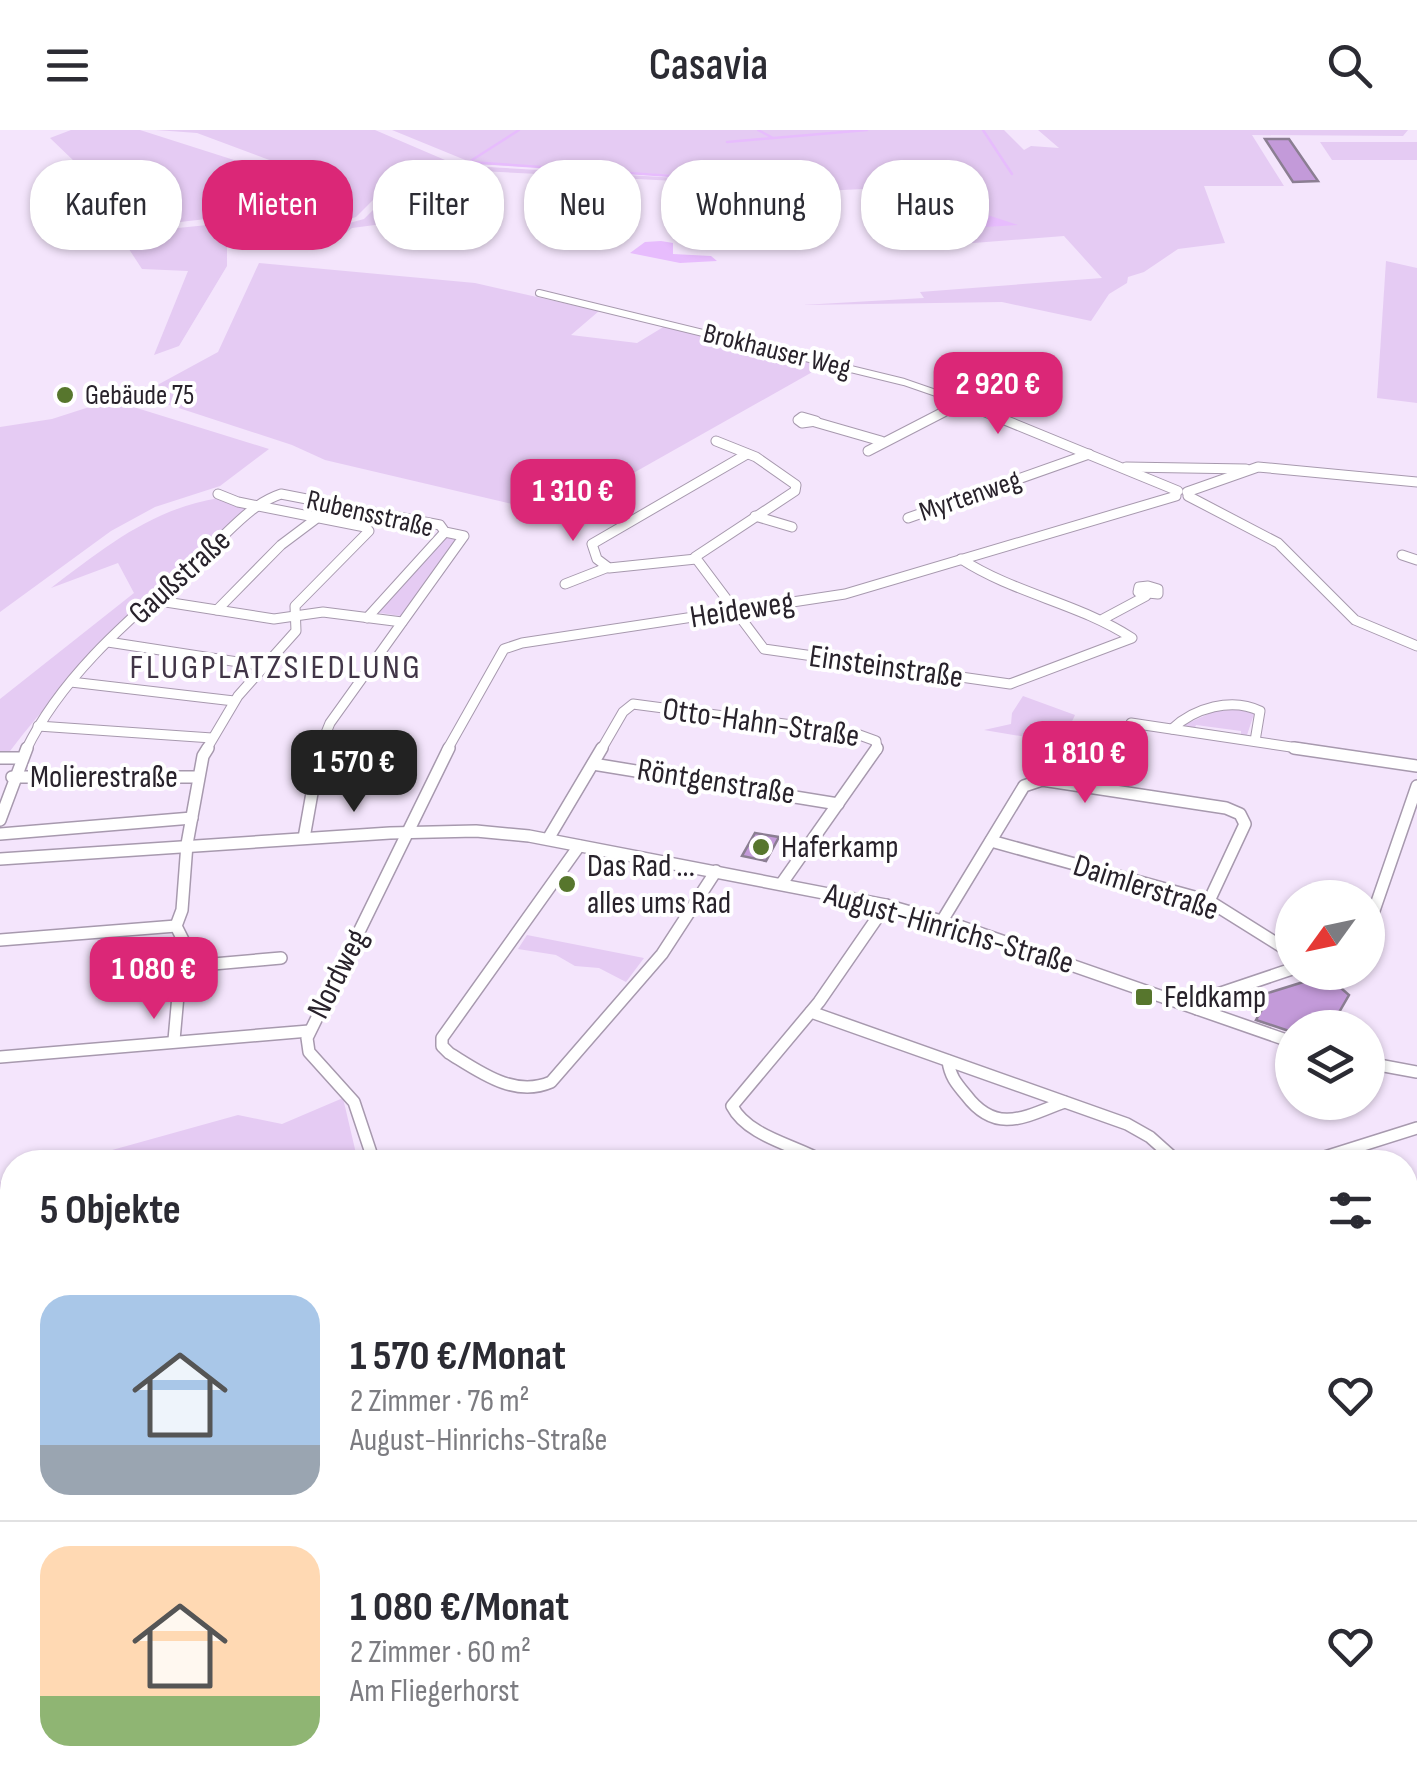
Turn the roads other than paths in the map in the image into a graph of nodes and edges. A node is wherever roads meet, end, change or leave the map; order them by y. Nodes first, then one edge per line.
1 (538, 293) dead end
2 (963, 402) junction
3 (815, 422) dead end
4 (716, 441) dead end
5 (881, 442) junction
6 (868, 451) dead end
7 (747, 454) junction
8 (1088, 454) junction
9 (1124, 468) junction
10 (1246, 469) junction
11 (1417, 482) edge
12 (218, 494) dead end
13 (277, 494) joint
14 (1182, 494) junction
15 (258, 506) junction
16 (755, 516) junction
17 (316, 518) junction
18 (908, 518) dead end
19 (792, 527) dead end
20 (445, 532) junction
21 (1402, 555) dead end
22 (696, 558) junction
23 (961, 559) junction
24 (1417, 560) edge
25 (606, 568) junction
26 (565, 584) dead end
27 (1146, 596) dead end
28 (153, 600) junction
29 (216, 610) junction
30 (735, 611) junction
31 (297, 617) junction
32 (367, 618) junction
33 (1103, 619) junction
34 (402, 622) junction
35 (108, 642) junction
36 (1417, 646) edge
37 (264, 666) junction
38 (71, 682) junction
39 (234, 701) junction
40 (1131, 723) dead end
41 (38, 726) junction
42 (1172, 729) junction
43 (212, 738) junction
44 (1255, 742) junction
45 (0, 758) edge
46 (19, 758) junction
47 (593, 764) junction
48 (1417, 766) edge
49 (12, 777) junction
50 (197, 777) junction
51 (1417, 786) edge
52 (838, 804) junction
53 (192, 818) junction
54 (0, 820) edge
55 (406, 832) junction
56 (305, 833) junction
57 (0, 834) edge
58 (548, 839) junction
59 (991, 841) junction
60 (186, 844) junction
61 (580, 846) junction
62 (0, 859) edge
63 (716, 871) junction
64 (1385, 880) edge
65 (782, 883) junction
66 (1209, 901) junction
67 (886, 905) junction
68 (942, 922) junction
69 (176, 926) junction
70 (0, 940) edge
71 (1275, 942) edge
72 (281, 958) dead end
73 (179, 967) junction
74 (1275, 976) edge
75 (1197, 1008) junction
76 (811, 1012) junction
77 (310, 1031) junction
78 (1275, 1036) edge
79 (174, 1040) junction
80 (0, 1056) edge
81 (948, 1061) junction
82 (1385, 1065) edge
83 (1417, 1072) edge
84 (1064, 1102) junction
85 (1415, 1131) edge
86 (370, 1150) edge
87 (804, 1150) edge
88 (1163, 1150) edge
89 (1350, 1150) edge

1 - 2 street, Brokhauser Weg
2 - 5 street
2 - 8 street, Brokhauser Weg
3 - 5 street
4 - 7 street
5 - 6 street
7 - 16 street
7 - 25 street
8 - 9 street, Brokhauser Weg
8 - 18 street, Myrtenweg
9 - 10 street, Heideweg
9 - 14 street, Brokhauser Weg
10 - 11 street, Heideweg
10 - 14 street, Heideweg
12 - 15 street
13 - 15 street, Gaußstraße
13 - 20 street, Rubensstraße
14 - 23 street, Heideweg
14 - 36 street, Brokhauser Weg
15 - 17 street
15 - 28 street, Gaußstraße
16 - 19 street
16 - 22 street
17 - 29 street
17 - 31 street
20 - 32 street
20 - 34 street, Rubensstraße
21 - 24 street
22 - 25 street
22 - 30 street
23 - 30 street, Heideweg
23 - 33 street
25 - 26 street
27 - 33 street
28 - 29 street
28 - 35 street, Gaußstraße
29 - 31 street
30 - 33 street, Einsteinstraße
30 - 55 street, Heideweg
31 - 32 street
31 - 37 street
32 - 34 street
34 - 56 street
35 - 37 street
35 - 38 street, Gaußstraße
37 - 39 street
38 - 39 street
38 - 41 street, Gaußstraße
39 - 43 street
40 - 42 street
41 - 43 street
41 - 46 street, Gaußstraße
42 - 44 street
42 - 44 street
43 - 50 street
44 - 48 street
45 - 46 street
46 - 49 street, Gaußstraße
47 - 52 street, Röntgenstraße
47 - 52 street, Otto-Hahn-Straße
47 - 58 street, Otto-Hahn-Straße
49 - 50 street, Molierestraße
49 - 54 street, Gaußstraße
50 - 53 street
51 - 64 street
52 - 65 street, Otto-Hahn-Straße
53 - 57 street
53 - 60 street
55 - 56 street, August-Hinrichs-Straße
55 - 58 street, August-Hinrichs-Straße
55 - 77 street, Nordweg
56 - 60 street, August-Hinrichs-Straße
58 - 61 street, August-Hinrichs-Straße
59 - 66 street, Daimlerstraße
59 - 66 street
59 - 68 street
60 - 62 street, August-Hinrichs-Straße
60 - 69 street
61 - 63 street, August-Hinrichs-Straße
61 - 63 street
63 - 65 street, August-Hinrichs-Straße
65 - 67 street, August-Hinrichs-Straße
66 - 71 street, Daimlerstraße
67 - 68 street, August-Hinrichs-Straße
67 - 76 street
68 - 75 street, August-Hinrichs-Straße
69 - 70 street
69 - 73 street
72 - 73 street
73 - 79 street
74 - 75 street
75 - 78 street, August-Hinrichs-Straße
76 - 81 street
76 - 87 street
77 - 79 street
77 - 86 street, Nordweg
79 - 80 street
81 - 84 street
81 - 84 street
82 - 83 street
84 - 88 street
85 - 89 street

